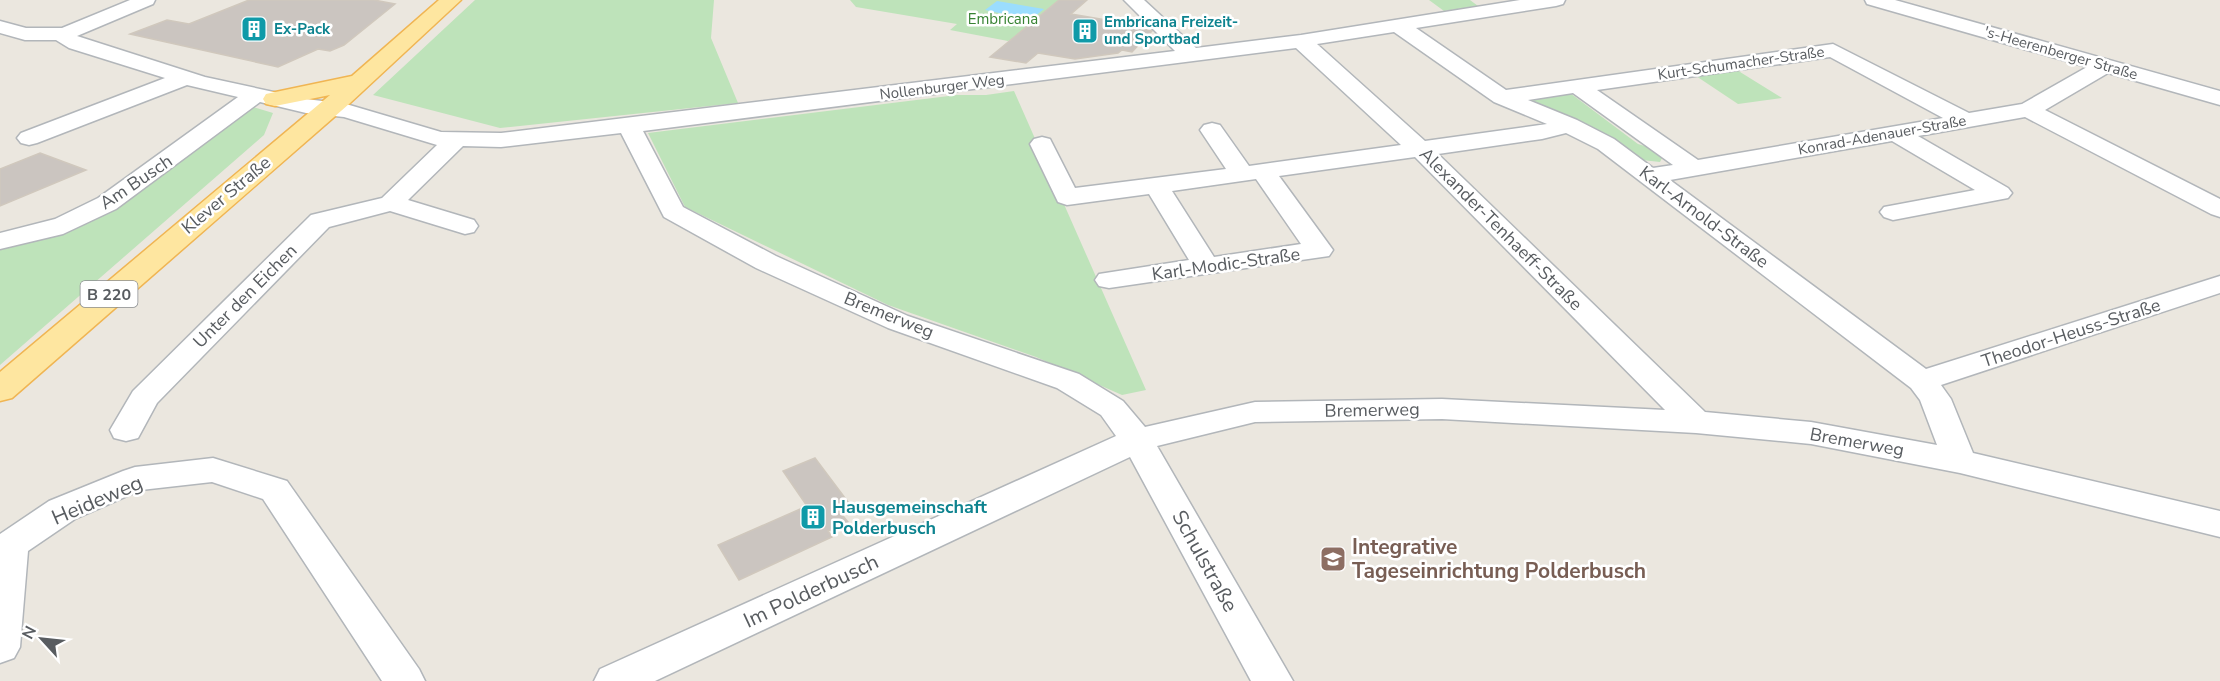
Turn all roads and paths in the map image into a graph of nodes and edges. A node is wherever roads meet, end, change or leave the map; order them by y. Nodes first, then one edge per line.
1 (146, 0) edge
2 (451, 0) edge
3 (1134, 0) edge
4 (1556, 0) edge
5 (1874, 0) edge
6 (1909, 4) edge
7 (1399, 26) junction
8 (0, 27) edge
9 (65, 34) junction
10 (1301, 41) junction
11 (1193, 56) junction
12 (2104, 66) junction
13 (188, 78) junction
14 (357, 82) junction
15 (1577, 86) junction
16 (266, 97) junction
17 (1502, 97) junction
18 (2220, 99) edge
19 (330, 107) junction
20 (2028, 110) junction
21 (1964, 120) junction
22 (628, 125) junction
23 (1569, 125) junction
24 (1212, 130) dead end
25 (1896, 133) junction
26 (29, 138) dead end
27 (456, 140) junction
28 (1042, 144) dead end
29 (1420, 149) junction
30 (1692, 167) junction
31 (1253, 173) junction
32 (1649, 176) junction
33 (1156, 186) junction
34 (391, 203) junction
35 (2220, 209) edge
36 (1893, 212) dead end
37 (465, 226) dead end
38 (0, 241) edge
39 (1206, 266) junction
40 (1109, 280) dead end
41 (2220, 284) edge
42 (1922, 381) junction
43 (0, 390) edge
44 (1696, 422) junction
45 (126, 430) dead end
46 (1137, 440) junction
47 (1959, 461) junction
48 (2220, 524) edge
49 (0, 647) edge
50 (404, 681) edge
51 (615, 681) edge
52 (1272, 681) edge

1 - 9 street
2 - 14 main road, Klever Straße / B 220
3 - 11 street
4 - 7 street, Nollenburger Weg
5 - 6 street, 's-Heerenberger Straße
6 - 12 street, 's-Heerenberger Straße
7 - 10 street, Nollenburger Weg
7 - 17 street, Karl-Arnold-Straße
8 - 9 street
9 - 13 street, Nollenburger Weg
10 - 11 street, Nollenburger Weg
10 - 29 street, Alexander-Tenhaeff-Straße
11 - 22 street, Nollenburger Weg
12 - 18 street, 's-Heerenberger Straße
12 - 20 street, Konrad-Adenauer-Straße
13 - 16 street, Nollenburger Weg
13 - 26 street
14 - 16 main road
14 - 19 main road, Klever Straße / B 220
15 - 17 street, Kurt-Schumacher-Straße
15 - 21 street, Kurt-Schumacher-Straße
15 - 30 street, Karl-Arnold-Straße
16 - 19 street, Nollenburger Weg
16 - 38 street, Am Busch
17 - 23 street, Karl-Arnold-Straße
19 - 27 street, Nollenburger Weg
19 - 43 main road, Klever Straße / B 220
20 - 21 street, Konrad-Adenauer-Straße
20 - 35 street
21 - 25 street, Konrad-Adenauer-Straße
22 - 27 street, Nollenburger Weg
22 - 46 street, Bremerweg
23 - 29 street
23 - 32 street, Karl-Arnold-Straße
24 - 31 street
25 - 30 street, Konrad-Adenauer-Straße
25 - 36 street
27 - 34 street, Unter den Eichen
28 - 33 street
29 - 31 street
29 - 44 street, Alexander-Tenhaeff-Straße
30 - 32 street, Konrad-Adenauer-Straße
31 - 33 street
31 - 39 street, Karl-Modic-Straße
32 - 42 street, Karl-Arnold-Straße
33 - 39 street
34 - 37 street
34 - 45 street, Unter den Eichen
39 - 40 street, Karl-Modic-Straße
41 - 42 street, Theodor-Heuss-Straße
42 - 47 street, Karl-Arnold-Straße
44 - 46 street, Bremerweg
44 - 47 street, Bremerweg
46 - 51 street, Im Polderbusch
46 - 52 street, Schulstraße
47 - 48 street, Bremerweg
49 - 50 street, Heideweg

